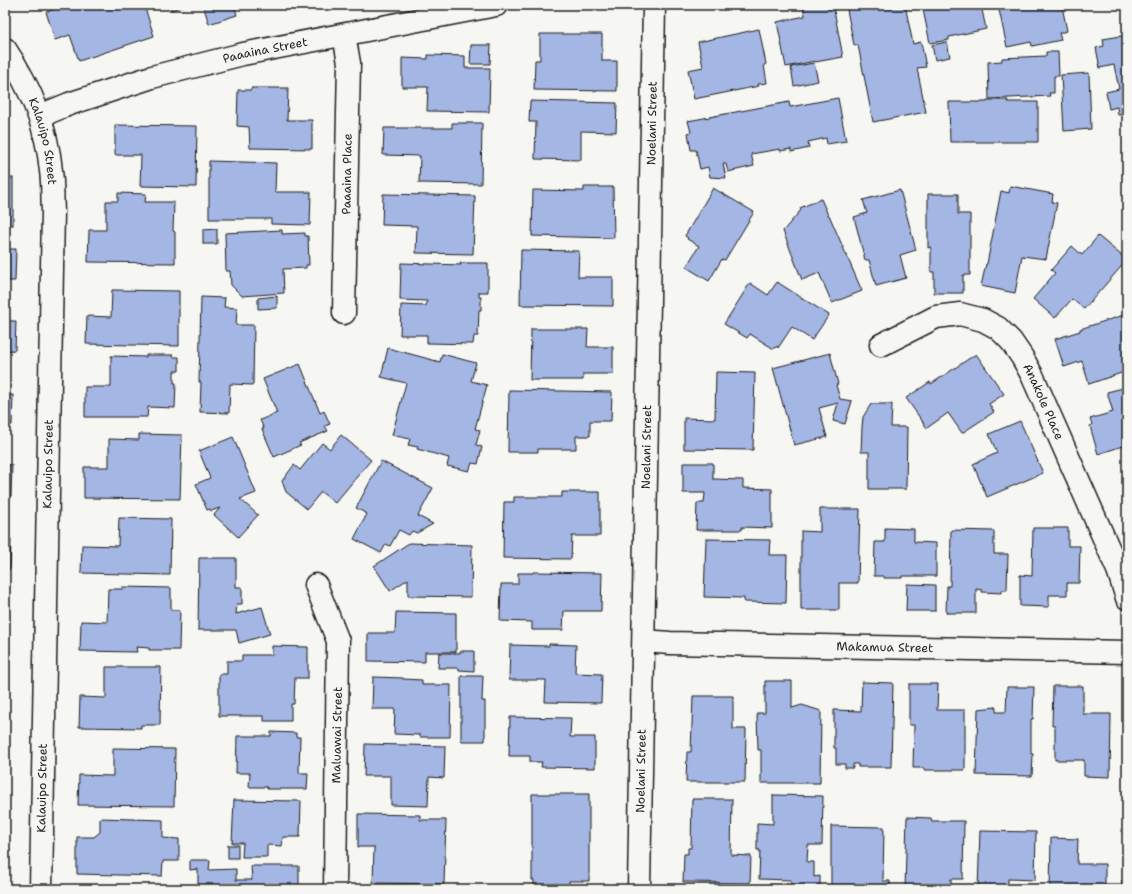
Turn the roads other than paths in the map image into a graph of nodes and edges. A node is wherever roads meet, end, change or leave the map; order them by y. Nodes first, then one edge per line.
1 (496, 5) edge
2 (654, 5) edge
3 (344, 35) junction
4 (5, 49) edge
5 (40, 116) junction
6 (344, 313) dead end
7 (881, 345) dead end
8 (316, 585) dead end
9 (1127, 598) edge
10 (644, 641) junction
11 (1127, 652) edge
12 (41, 889) edge
13 (335, 889) edge
14 (639, 889) edge

1 - 3 street, Paaaina Street
2 - 10 street, Noelani Street
3 - 5 street, Paaaina Street
3 - 6 street, Paaaina Place
4 - 5 street, Kalauipo Street
5 - 12 street, Kalauipo Street
7 - 9 street, Anakole Place
8 - 13 street, Maluawai Street
10 - 11 street, Makamua Street
10 - 14 street, Noelani Street

